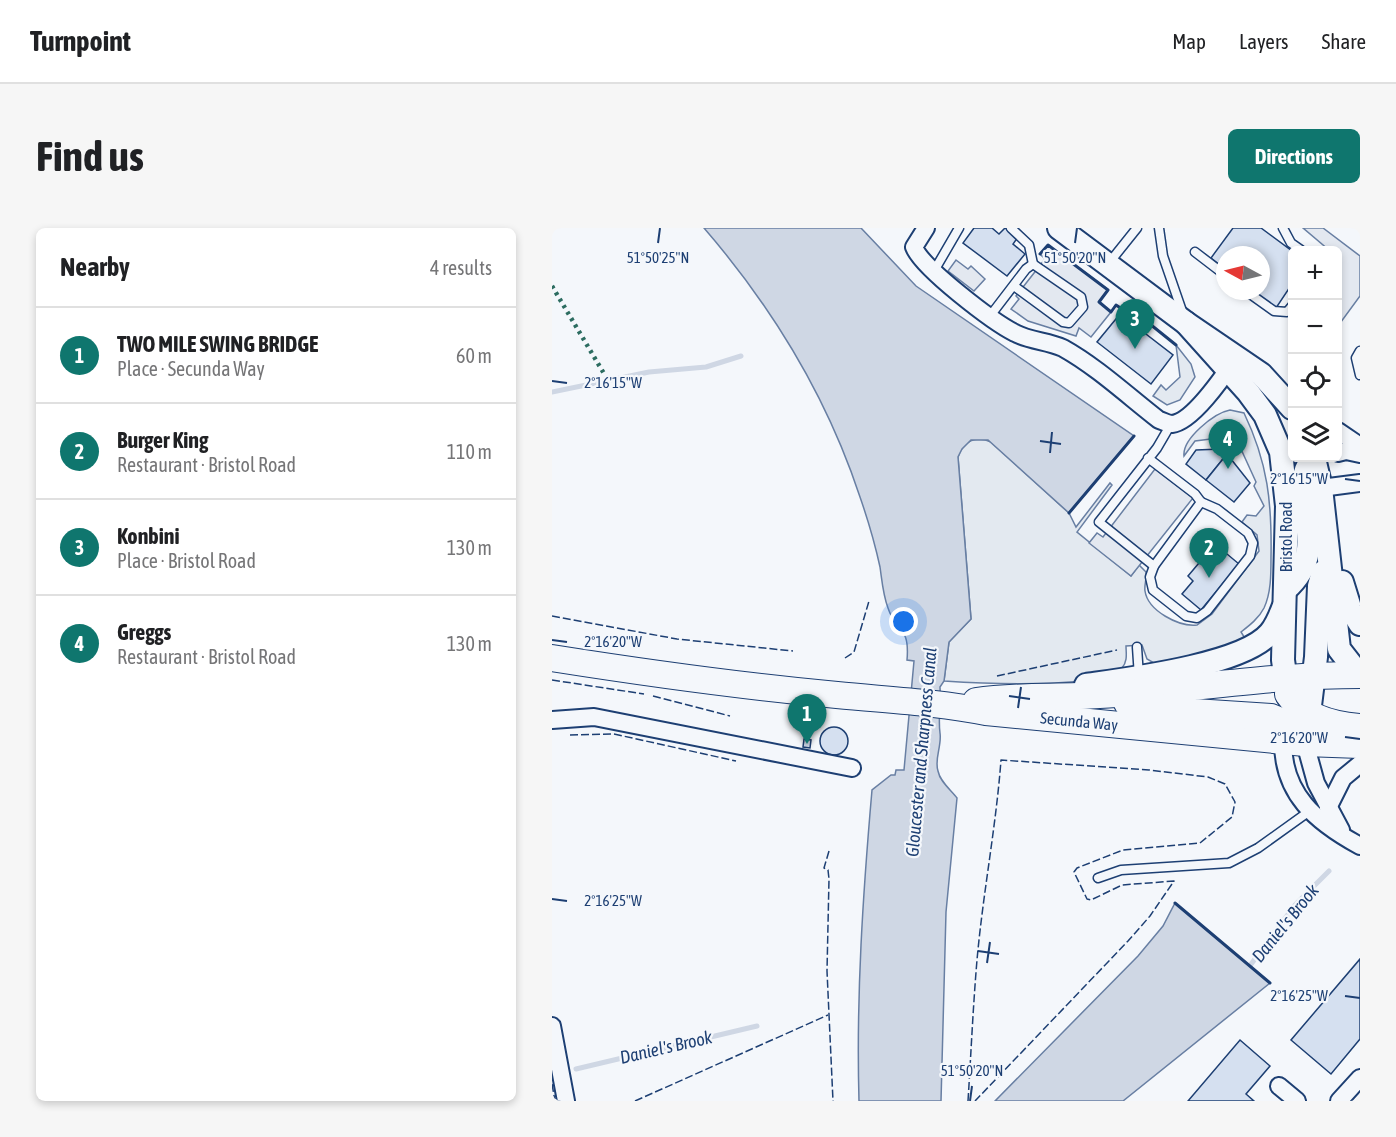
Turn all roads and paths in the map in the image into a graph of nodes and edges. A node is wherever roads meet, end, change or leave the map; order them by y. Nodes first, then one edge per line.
1 (926, 228) edge
2 (959, 228) edge
3 (1011, 228) edge
4 (1059, 228) edge
5 (1137, 228) edge
6 (1160, 228) edge
7 (1282, 228) edge
8 (1296, 246) edge
9 (1195, 252) dead end
10 (1033, 264) junction
11 (1107, 266) junction
12 (1216, 268) edge
13 (934, 271) junction
14 (1014, 286) junction
15 (1259, 300) edge
16 (1288, 309) edge
17 (990, 316) junction
18 (1186, 323) junction
19 (1360, 351) edge
20 (1233, 363) junction
21 (1360, 375) edge
22 (1288, 401) edge
23 (1171, 424) junction
24 (1342, 434) edge
25 (1360, 446) edge
26 (1281, 452) junction
27 (1342, 452) edge
28 (1360, 454) edge
29 (1148, 458) junction
30 (1313, 462) edge
31 (1360, 483) edge
32 (1312, 485) junction
33 (1201, 502) junction
34 (1329, 553) junction
35 (1154, 566) junction
36 (1285, 595) junction
37 (1360, 624) edge
38 (1137, 647) dead end
39 (552, 658) edge
40 (1139, 677) junction
41 (1359, 680) edge
42 (1301, 690) junction
43 (1010, 696) junction
44 (1049, 698) junction
45 (1123, 703) junction
46 (949, 705) junction
47 (552, 720) edge
48 (1360, 727) edge
49 (1292, 736) junction
50 (1360, 745) edge
51 (1360, 765) edge
52 (852, 768) dead end
53 (1327, 806) junction
54 (1310, 811) junction
55 (1353, 842) edge
56 (1098, 878) dead end
57 (552, 1026) edge
58 (1360, 1078) edge
59 (1279, 1086) dead end
60 (566, 1101) edge
61 (1297, 1101) edge
62 (1340, 1101) edge

1 - 13 street
2 - 13 lane
3 - 10 lane
4 - 11 street, Bristol Road
5 - 11 lane
6 - 18 lane
7 - 8 lane
9 - 12 lane
10 - 14 lane
10 - 14 lane
11 - 18 street, Bristol Road
13 - 17 street
14 - 17 lane
15 - 16 lane
17 - 23 street
18 - 20 street, Bristol Road
19 - 21 lane
20 - 22 street, Bristol Road
20 - 23 street
20 - 26 street, Bristol Road
23 - 29 lane
24 - 25 street
26 - 32 street
26 - 36 street, Bristol Road
27 - 28 street
29 - 33 lane
29 - 35 lane
30 - 32 street
31 - 32 street
32 - 34 street
32 - 36 street
33 - 35 lane
33 - 35 lane
34 - 37 street
34 - 41 street
34 - 42 street
36 - 40 street
36 - 42 street, Bristol Road
38 - 40 lane
39 - 46 main road
40 - 43 street
41 - 42 main road
42 - 44 main road, Secunda Way
42 - 45 main road
42 - 48 main road
42 - 49 street
42 - 49 street
43 - 44 main road, Secunda Way
43 - 46 main road, Secunda Way
44 - 45 main road
45 - 49 main road
46 - 49 main road, Secunda Way
47 - 52 street
49 - 50 main road
49 - 53 street
49 - 54 street
51 - 53 street
53 - 54 lane
53 - 55 street
54 - 55 street
54 - 56 lane
57 - 60 street
58 - 62 street
59 - 61 street

